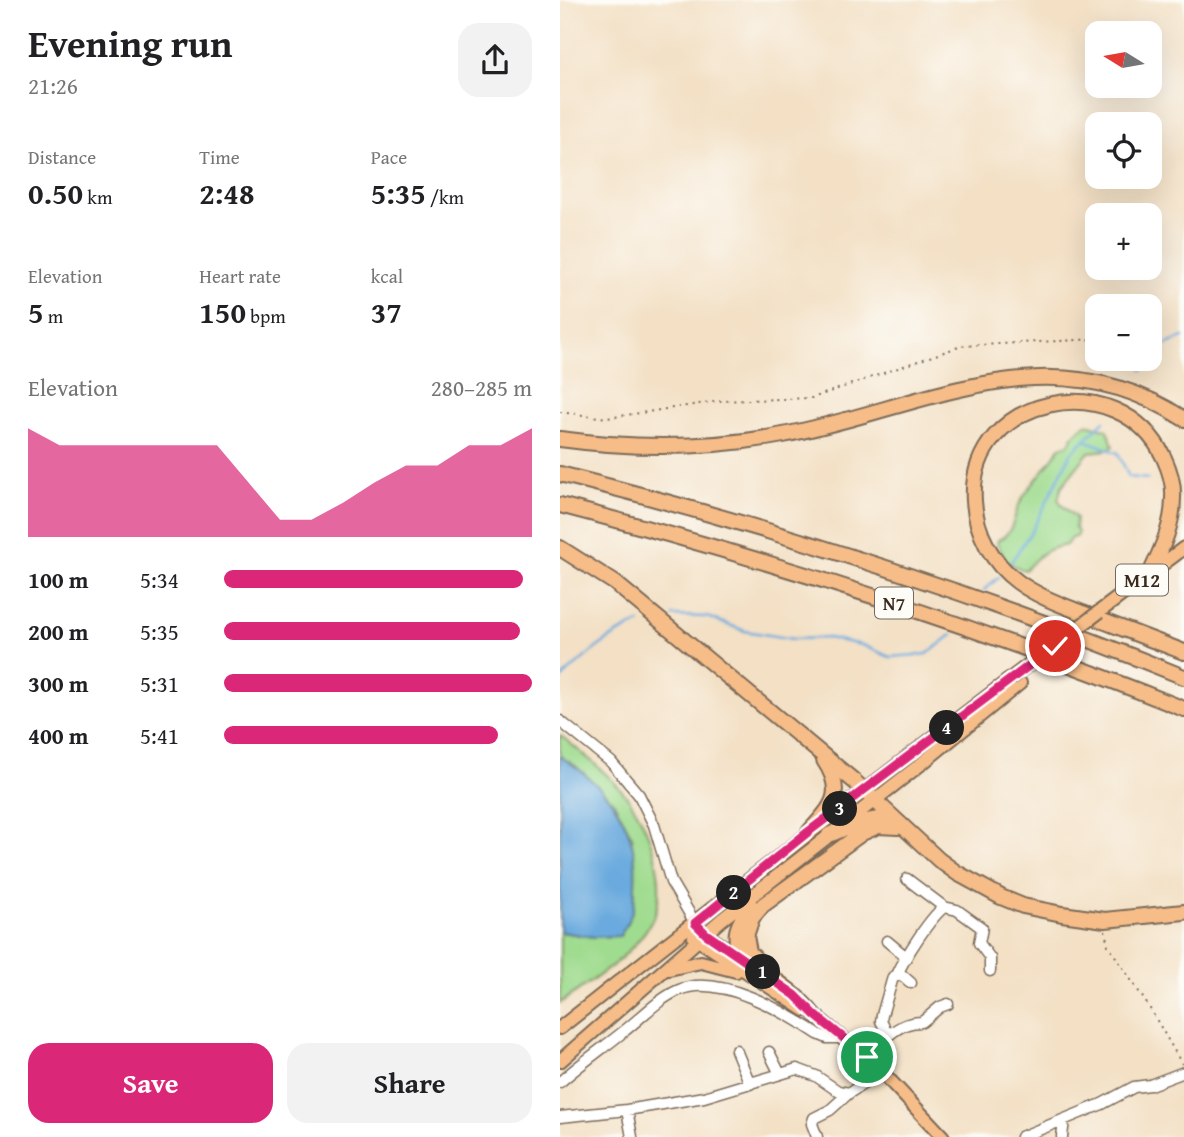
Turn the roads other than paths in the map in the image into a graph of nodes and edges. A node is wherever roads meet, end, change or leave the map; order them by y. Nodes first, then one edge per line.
1 (1183, 418) edge
2 (560, 439) edge
3 (560, 474) edge
4 (560, 505) edge
5 (560, 548) edge
6 (1184, 548) edge
7 (1184, 558) edge
8 (1150, 574) junction
9 (1104, 613) junction
10 (1184, 652) edge
11 (1184, 677) edge
12 (1184, 709) edge
13 (560, 721) edge
14 (817, 751) junction
15 (869, 795) junction
16 (898, 827) junction
17 (808, 832) junction
18 (829, 835) junction
19 (917, 840) junction
20 (907, 879) dead end
21 (759, 892) junction
22 (944, 907) junction
23 (1184, 912) edge
24 (690, 921) junction
25 (702, 938) junction
26 (887, 941) dead end
27 (905, 956) junction
28 (745, 959) junction
29 (667, 969) junction
30 (990, 971) dead end
31 (897, 975) junction
32 (766, 979) junction
33 (911, 983) dead end
34 (948, 1004) dead end
35 (560, 1028) edge
36 (888, 1035) junction
37 (843, 1038) junction
38 (736, 1050) dead end
39 (769, 1052) dead end
40 (867, 1057) junction
41 (560, 1061) edge
42 (1184, 1070) edge
43 (882, 1072) junction
44 (780, 1074) junction
45 (560, 1082) edge
46 (750, 1084) junction
47 (849, 1093) junction
48 (627, 1110) junction
49 (560, 1117) edge
50 (1064, 1120) junction
51 (632, 1137) edge
52 (817, 1137) edge
53 (943, 1137) edge
54 (1021, 1137) edge
55 (1062, 1137) edge

1 - 2 highway
3 - 11 highway, N7
4 - 12 highway, N7
5 - 14 highway
6 - 8 main road, M12
7 - 9 main road, M12
8 - 9 main road, M12
8 - 10 highway
9 - 15 main road, M12, bridge
13 - 24 street
14 - 15 highway
14 - 17 highway
15 - 17 main road, M12
15 - 18 main road, M12
15 - 19 highway
16 - 18 highway
16 - 19 highway
16 - 32 highway
17 - 24 main road, M12
18 - 21 main road, M12
19 - 23 highway
20 - 22 street
21 - 25 main road, M12
21 - 28 main road
22 - 27 street
22 - 30 street
24 - 25 main road
24 - 35 main road, M12
25 - 28 main road
25 - 29 main road, M12
25 - 32 main road
26 - 27 street
27 - 31 street
28 - 32 main road
29 - 32 main road
29 - 41 main road, M12
31 - 33 street
31 - 36 street
32 - 37 main road
34 - 36 street
36 - 40 street
37 - 40 main road
37 - 45 street
38 - 46 street
39 - 44 street
40 - 43 main road
42 - 50 street
43 - 47 street
43 - 53 main road
44 - 46 street
44 - 47 street
46 - 48 street
47 - 52 street
48 - 49 street
48 - 51 street
50 - 54 street
50 - 55 street

